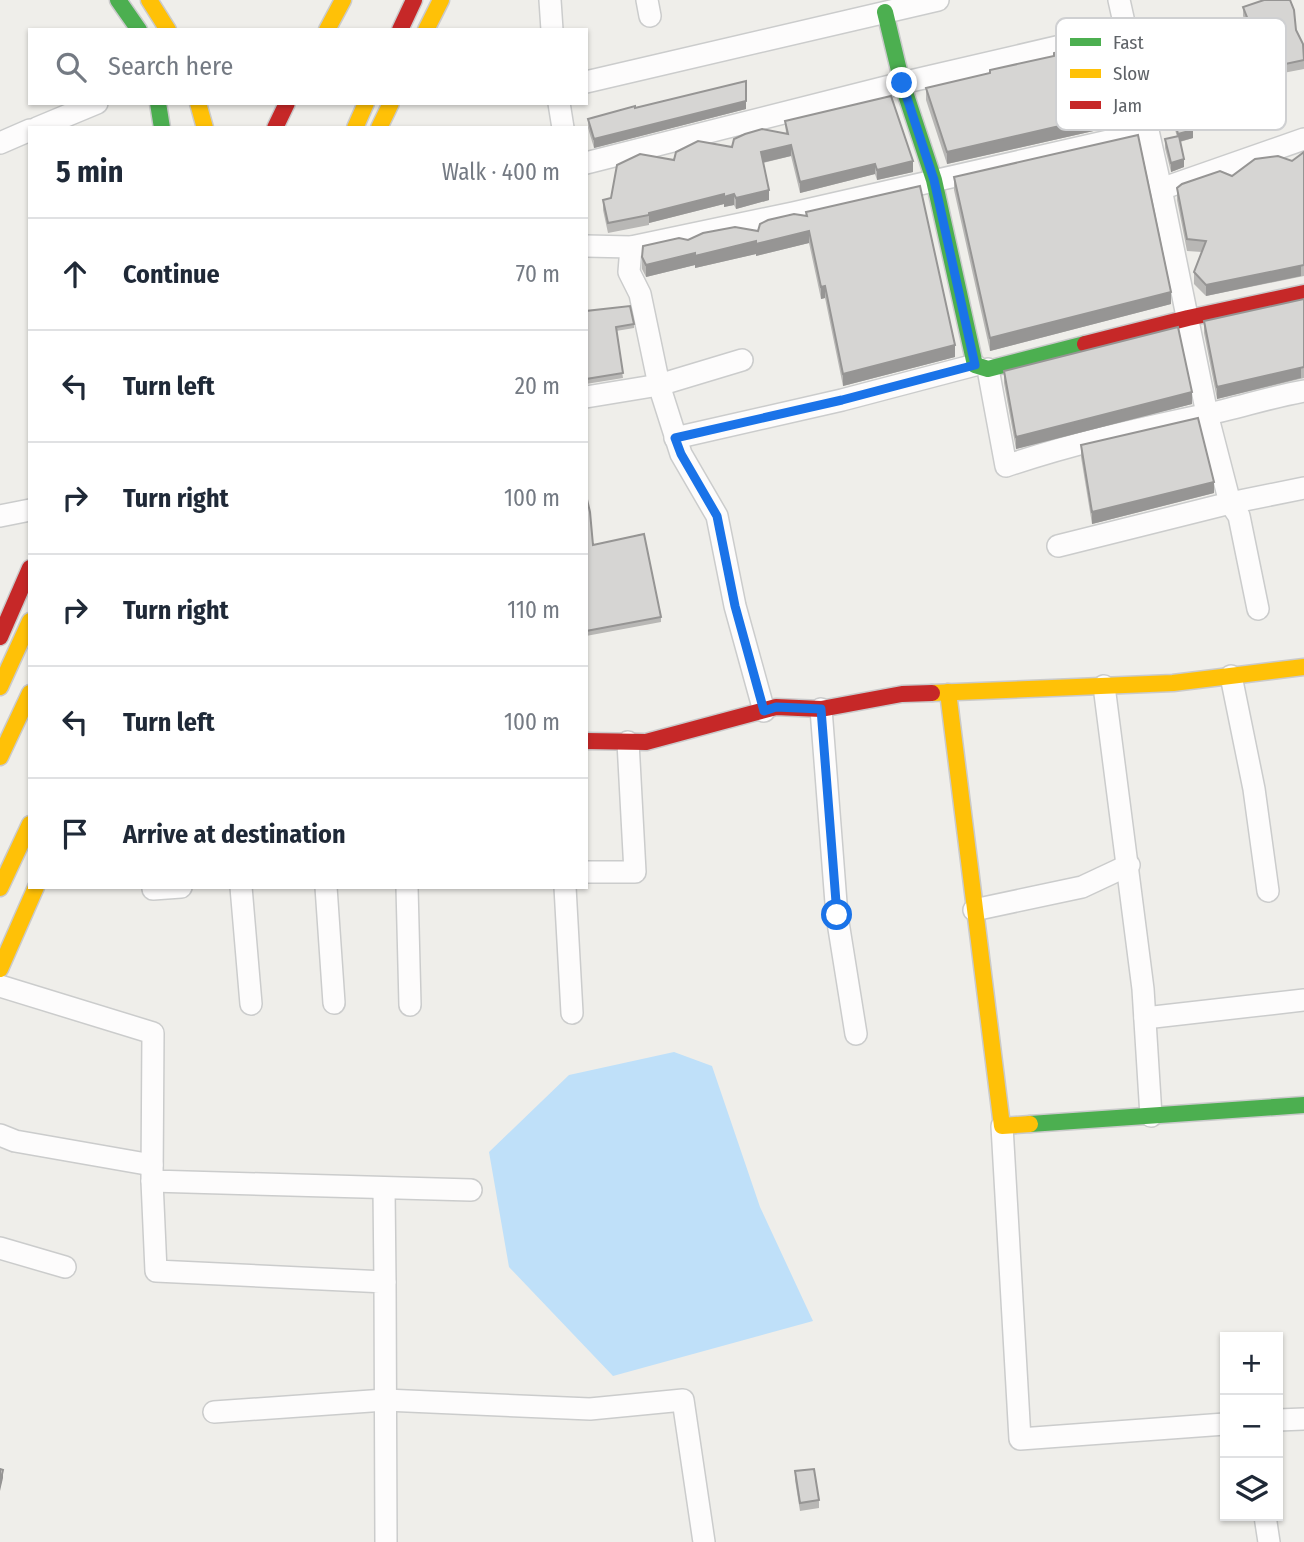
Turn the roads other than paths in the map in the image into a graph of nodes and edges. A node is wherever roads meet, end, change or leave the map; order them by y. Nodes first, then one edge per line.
1 (118, 0) edge
2 (149, 0) edge
3 (343, 0) edge
4 (414, 0) edge
5 (441, 0) edge
6 (550, 0) edge
7 (938, 0) edge
8 (1119, 0) edge
9 (885, 12) junction
10 (1122, 18) edge
11 (138, 28) edge
12 (167, 28) edge
13 (328, 28) edge
14 (401, 28) edge
15 (427, 28) edge
16 (552, 28) edge
17 (1056, 47) edge
18 (588, 82) edge
19 (902, 83) junction
20 (92, 105) edge
21 (158, 105) edge
22 (199, 105) edge
23 (286, 105) edge
24 (365, 105) edge
25 (390, 105) edge
26 (559, 105) edge
27 (42, 126) edge
28 (162, 126) edge
29 (204, 126) edge
30 (276, 126) edge
31 (356, 126) edge
32 (380, 126) edge
33 (395, 126) edge
34 (563, 126) edge
35 (28, 132) edge
36 (1148, 132) joint
37 (1304, 139) edge
38 (0, 142) edge
39 (588, 162) edge
40 (934, 180) junction
41 (1161, 189) junction
42 (588, 246) edge
43 (631, 247) junction
44 (1304, 292) edge
45 (1188, 318) junction
46 (742, 360) dead end
47 (982, 367) junction
48 (659, 385) junction
49 (1304, 391) edge
50 (588, 397) edge
51 (1208, 414) junction
52 (675, 438) junction
53 (1304, 488) edge
54 (1230, 503) junction
55 (28, 510) edge
56 (0, 516) edge
57 (1058, 546) dead end
58 (28, 573) edge
59 (1258, 609) dead end
60 (28, 625) edge
61 (0, 636) edge
62 (1304, 667) edge
63 (1231, 676) junction
64 (1104, 686) junction
65 (0, 687) edge
66 (948, 692) junction
67 (28, 697) edge
68 (821, 709) junction
69 (764, 711) junction
70 (588, 741) edge
71 (628, 742) junction
72 (0, 757) edge
73 (28, 828) edge
74 (1129, 866) junction
75 (588, 873) edge
76 (0, 888) edge
77 (35, 889) edge
78 (241, 889) edge
79 (326, 889) edge
80 (407, 889) edge
81 (565, 889) edge
82 (1268, 891) dead end
83 (0, 897) edge
84 (27, 908) junction
85 (974, 910) junction
86 (0, 969) edge
87 (0, 986) edge
88 (1304, 1000) edge
89 (334, 1003) dead end
90 (251, 1004) dead end
91 (410, 1005) dead end
92 (572, 1013) dead end
93 (1145, 1018) junction
94 (856, 1034) dead end
95 (1304, 1105) edge
96 (1151, 1116) junction
97 (1002, 1126) junction
98 (0, 1135) edge
99 (152, 1173) junction
100 (384, 1189) junction
101 (471, 1190) dead end
102 (0, 1248) edge
103 (65, 1267) dead end
104 (385, 1282) junction
105 (385, 1400) junction
106 (214, 1412) dead end
107 (1304, 1419) edge
108 (1283, 1420) edge
109 (1220, 1424) edge
110 (1266, 1521) edge
111 (386, 1542) edge
112 (704, 1542) edge
113 (1269, 1542) edge

1 - 11 main road
2 - 12 main road
3 - 13 main road
4 - 14 main road
5 - 15 main road
6 - 16 street
7 - 9 street
8 - 10 street
9 - 18 street
9 - 19 main road
17 - 19 street
19 - 39 street
19 - 40 main road
20 - 27 street
21 - 28 main road
22 - 29 main road
23 - 30 main road
24 - 31 main road
25 - 32 main road
25 - 33 main road
26 - 34 street
35 - 38 street
36 - 40 street
36 - 41 street
37 - 41 street
40 - 43 street
40 - 47 main road
41 - 45 street
42 - 43 street
43 - 48 street
44 - 45 main road
45 - 47 main road
45 - 51 street
46 - 48 street
47 - 51 street
47 - 52 street
48 - 50 street
48 - 52 street
49 - 51 street
51 - 54 street
52 - 69 street
53 - 54 street
54 - 57 street
54 - 59 street
55 - 56 street
58 - 61 main road
60 - 65 main road
62 - 63 main road
63 - 64 main road
63 - 82 street
64 - 66 main road
64 - 74 street
66 - 68 main road
66 - 85 main road
67 - 72 main road
68 - 69 main road
68 - 94 street
69 - 71 main road
70 - 71 main road
71 - 75 street
73 - 76 main road
74 - 85 street
74 - 93 street
77 - 84 main road
78 - 90 street
79 - 89 street
80 - 91 street
81 - 92 street
83 - 84 main road
84 - 86 main road
85 - 97 main road
87 - 99 street
88 - 93 street
93 - 96 street
95 - 96 main road
96 - 97 main road
97 - 109 street
98 - 99 street
99 - 100 street
99 - 104 street
100 - 101 street
100 - 104 street
102 - 103 street
104 - 105 street
105 - 106 street
105 - 111 street
105 - 112 street
107 - 108 street
110 - 113 street

